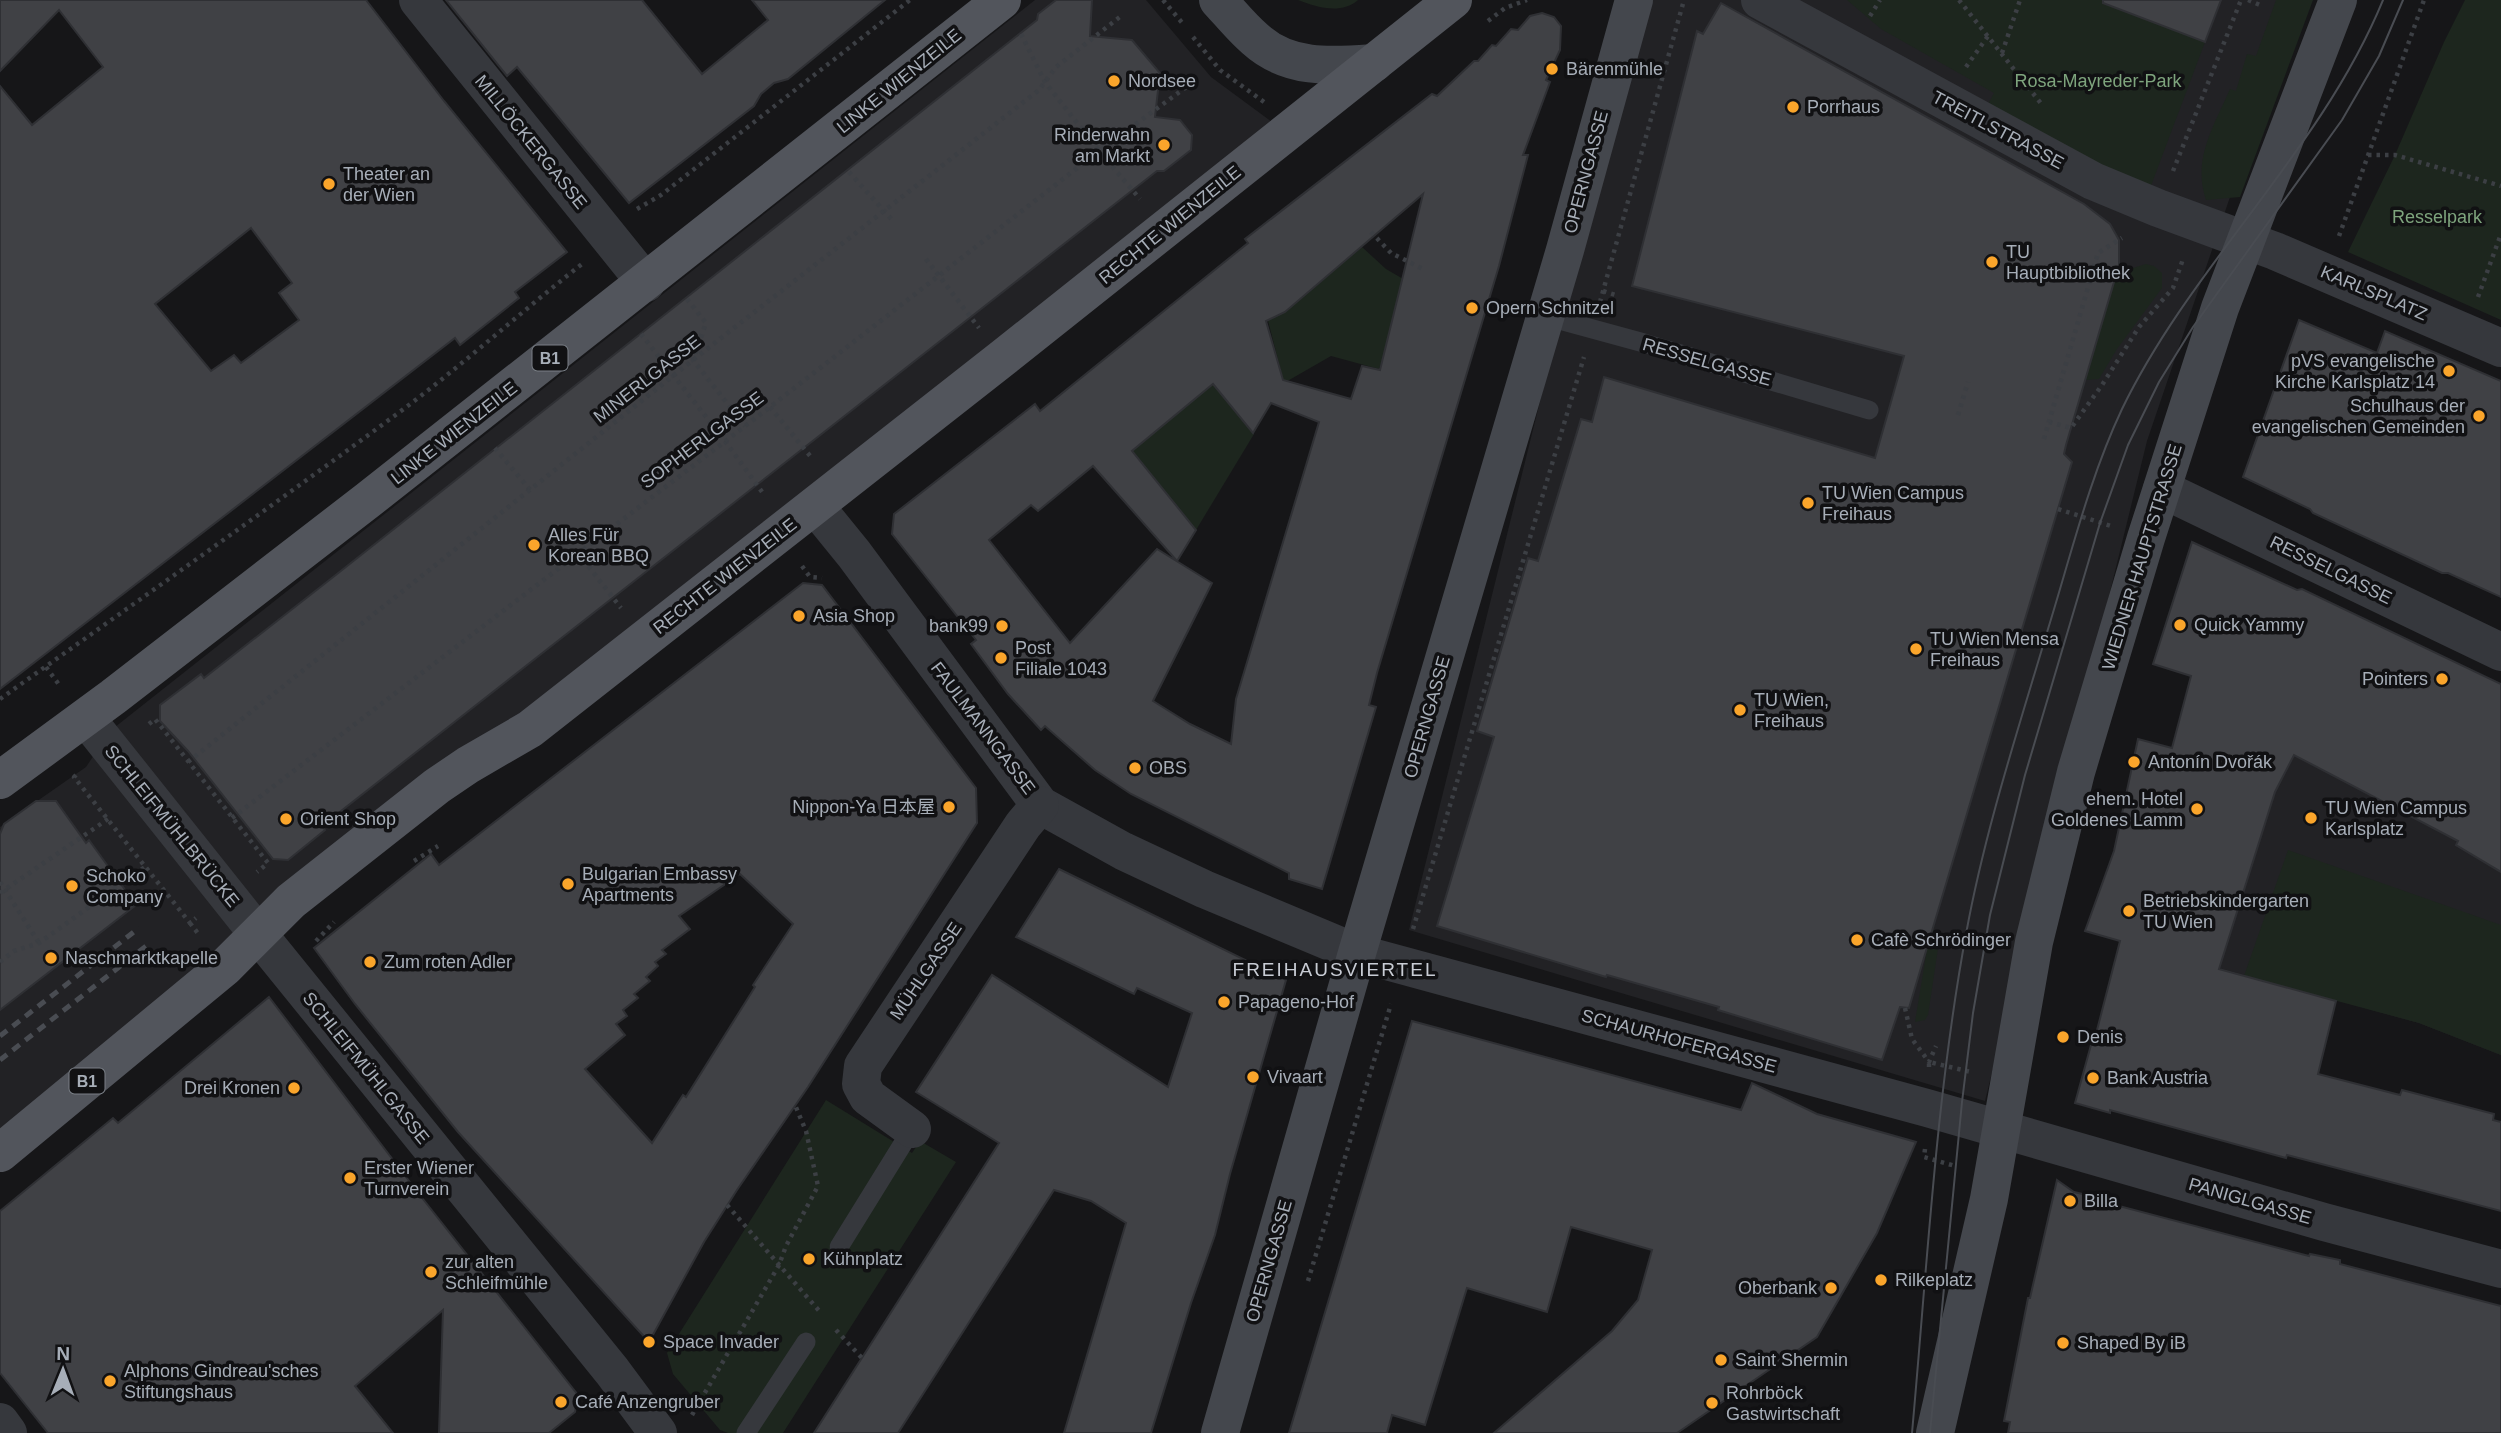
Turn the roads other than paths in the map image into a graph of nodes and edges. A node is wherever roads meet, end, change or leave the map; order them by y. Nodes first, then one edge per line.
1 (418, 0) edge
2 (1218, 0) edge
3 (1453, 0) edge
4 (1633, 0) edge
5 (1760, 0) edge
6 (2338, 0) edge
7 (1008, 12) edge
8 (1374, 63) junction
9 (2246, 239) junction
10 (631, 294) junction
11 (1545, 316) junction
12 (2501, 348) edge
13 (1869, 410) dead end
14 (2162, 489) junction
15 (815, 506) junction
16 (2501, 652) edge
17 (86, 718) junction
18 (0, 780) edge
19 (1040, 805) junction
20 (258, 934) junction
21 (1357, 953) junction
22 (912, 1129) joint
23 (2000, 1130) junction
24 (0, 1153) edge
25 (839, 1247) dead end
26 (2501, 1269) edge
27 (806, 1342) dead end
28 (0, 1422) edge
29 (658, 1428) edge
30 (8, 1433) edge
31 (746, 1433) edge
32 (1220, 1433) edge
33 (1935, 1433) edge

1 - 10 street, MILLÖCKERGASSE
2 - 8 main road
3 - 8 main road, RECHTE WIENZEILE / B1
4 - 11 main road, OPERNGASSE
5 - 9 street, TREITLSTRASSE
6 - 9 main road, WIEDNER HAUPTSTRASSE
7 - 10 main road, LINKE WIENZEILE / B1
8 - 15 main road, RECHTE WIENZEILE / B1
9 - 12 street, KARLSPLATZ
9 - 14 main road, WIEDNER HAUPTSTRASSE
10 - 17 main road, LINKE WIENZEILE / B1
11 - 13 lane, RESSELGASSE
11 - 21 main road, OPERNGASSE
14 - 16 street, RESSELGASSE
14 - 23 main road, WIEDNER HAUPTSTRASSE
15 - 19 street, FAULMANNGASSE
15 - 20 main road, RECHTE WIENZEILE / B1
17 - 18 main road, LINKE WIENZEILE / B1
17 - 20 street, SCHLEIFMÜHLBRÜCKE
19 - 21 street, FAULMANNGASSE
19 - 22 street, MÜHLGASSE
20 - 24 main road, RECHTE WIENZEILE / B1
20 - 29 street, SCHLEIFMÜHLGASSE
21 - 23 street, SCHAURHOFERGASSE
21 - 32 main road, OPERNGASSE
22 - 25 lane
23 - 26 street, PANIGLGASSE
23 - 33 main road
27 - 31 lane
28 - 30 street

